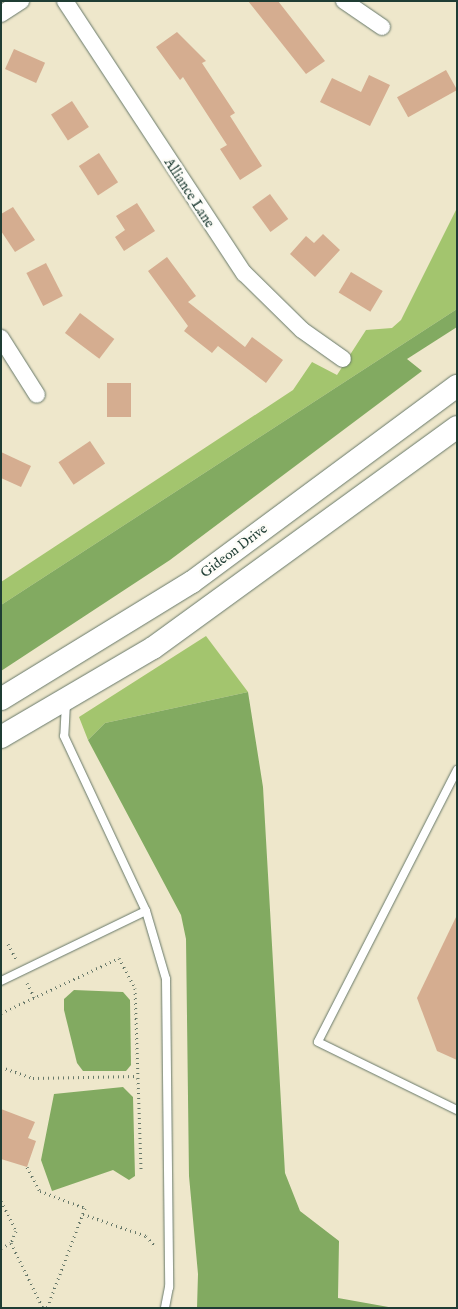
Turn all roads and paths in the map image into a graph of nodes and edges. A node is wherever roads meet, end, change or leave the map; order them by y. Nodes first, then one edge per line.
1 (21, 1) edge
2 (65, 1) edge
3 (344, 1) edge
4 (1, 14) edge
5 (382, 27) dead end
6 (1, 338) edge
7 (342, 359) dead end
8 (457, 386) edge
9 (37, 395) dead end
10 (457, 427) edge
11 (1, 700) edge
12 (66, 701) junction
13 (1, 737) edge
14 (457, 770) edge
15 (454, 778) edge
16 (146, 911) junction
17 (8, 944) dead end
18 (20, 967) dead end
19 (1, 981) edge
20 (28, 984) dead end
21 (34, 997) junction
22 (1, 1013) edge
23 (1, 1067) edge
24 (138, 1076) junction
25 (457, 1110) edge
26 (27, 1167) dead end
27 (141, 1172) dead end
28 (1, 1201) edge
29 (83, 1214) junction
30 (11, 1243) junction
31 (1, 1248) edge
32 (156, 1249) dead end
33 (45, 1308) edge
34 (165, 1308) edge

1 - 4 street
2 - 7 street, Alliance Lane
3 - 5 street
6 - 9 street
8 - 11 main road, Gideon Drive
10 - 12 main road
12 - 13 main road
12 - 16 lane
14 - 15 lane
15 - 25 lane
16 - 19 lane
16 - 34 lane
17 - 18 path
20 - 21 path
21 - 22 path
21 - 24 path
23 - 24 path
24 - 27 path
26 - 29 path
28 - 30 path
29 - 32 path
29 - 33 path
30 - 31 path
30 - 33 path

